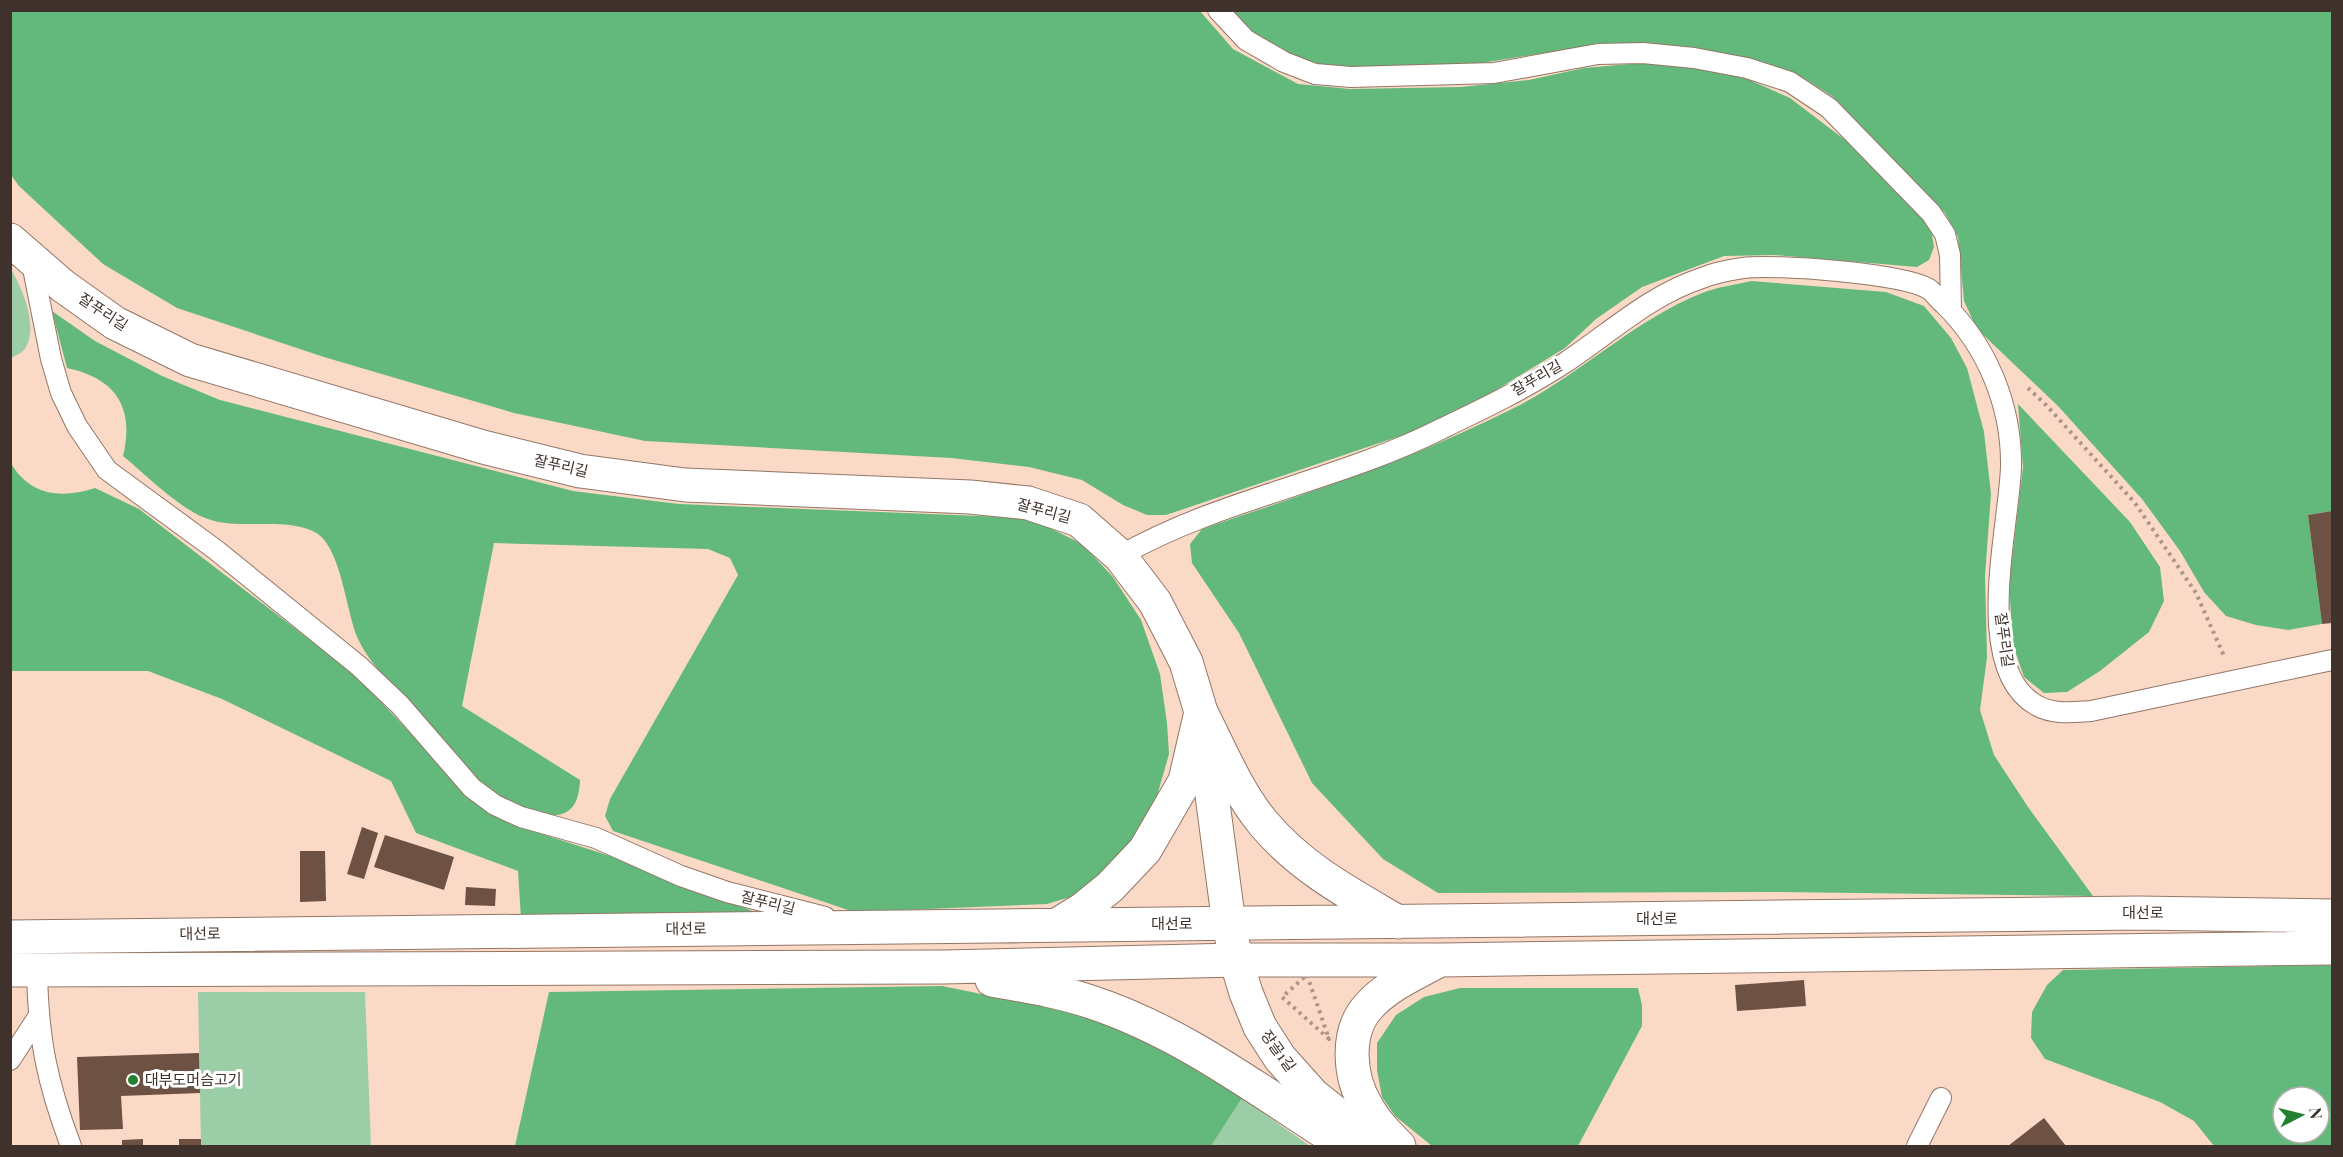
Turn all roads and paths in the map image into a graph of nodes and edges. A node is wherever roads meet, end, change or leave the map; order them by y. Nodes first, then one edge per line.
1 (1218, 10) edge
2 (20, 249) edge
3 (1951, 311) junction
4 (2022, 383) dead end
5 (1120, 556) junction
6 (2332, 660) edge
7 (2234, 681) junction
8 (1201, 711) junction
9 (2332, 916) edge
10 (1398, 922) junction
11 (1229, 924) junction
12 (1057, 925) junction
13 (863, 927) junction
14 (10, 937) edge
15 (2332, 948) edge
16 (1236, 960) junction
17 (1440, 960) junction
18 (944, 967) junction
19 (24, 970) edge
20 (1307, 975) joint
21 (38, 1017) junction
22 (10, 1060) edge
23 (1941, 1098) dead end
24 (71, 1146) edge
25 (1346, 1146) edge
26 (1377, 1146) edge
27 (1399, 1146) edge
28 (1917, 1146) edge

1 - 3 lane
2 - 5 street, 잘푸리길
2 - 13 lane, 잘푸리길
3 - 5 lane, 잘푸리길
3 - 7 lane, 잘푸리길
4 - 7 path
5 - 8 street, 잘푸리길
6 - 7 lane, 잘푸리길
8 - 10 street
8 - 11 street, 잘푸리길
8 - 12 street
9 - 10 street, 대선로
10 - 11 street, 대선로
11 - 12 street, 대선로
11 - 16 street, 장골1길
12 - 13 street, 대선로
13 - 14 street, 대선로
15 - 17 street
16 - 17 street
16 - 18 street
16 - 26 street, 장골1길
17 - 27 street
18 - 19 street
18 - 25 street
19 - 21 lane
20 - 20 path
21 - 22 lane
21 - 24 lane
23 - 28 lane

